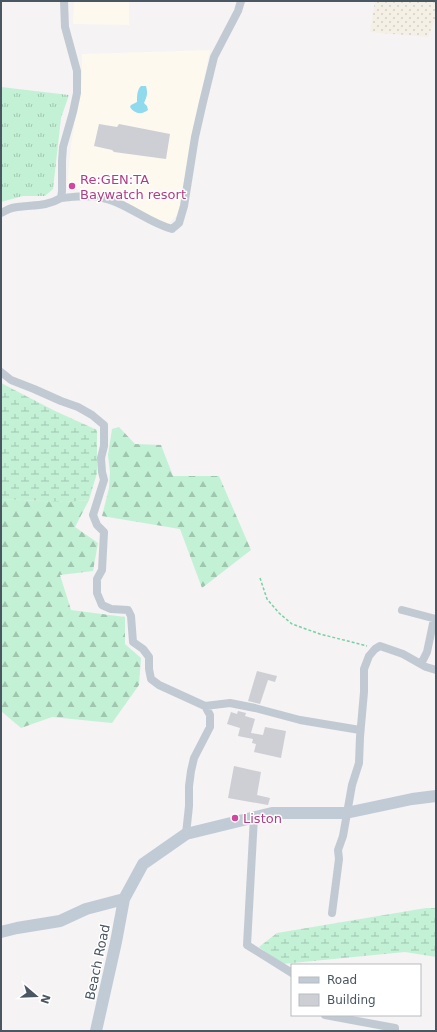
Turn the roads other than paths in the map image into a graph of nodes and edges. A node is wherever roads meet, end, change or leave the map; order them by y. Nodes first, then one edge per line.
1 (64, 1) edge
2 (241, 1) edge
3 (61, 198) junction
4 (1, 213) edge
5 (1, 372) edge
6 (402, 610) dead end
7 (435, 619) edge
8 (421, 664) junction
9 (436, 670) edge
10 (205, 706) junction
11 (360, 730) junction
12 (436, 796) edge
13 (346, 813) junction
14 (254, 817) junction
15 (186, 834) junction
16 (124, 899) junction
17 (332, 912) dead end
18 (1, 932) edge
19 (291, 972) edge
20 (330, 1016) edge
21 (96, 1031) edge
22 (396, 1031) edge

1 - 3 street
2 - 3 street
3 - 4 street
5 - 10 street
6 - 7 street
7 - 8 street
8 - 9 street
8 - 11 street
10 - 11 street
10 - 15 street
11 - 13 street
12 - 13 street
13 - 14 street
13 - 17 street
14 - 15 street
14 - 19 street
15 - 16 street, Beach Road
16 - 18 street
16 - 21 street, Beach Road
20 - 22 street

